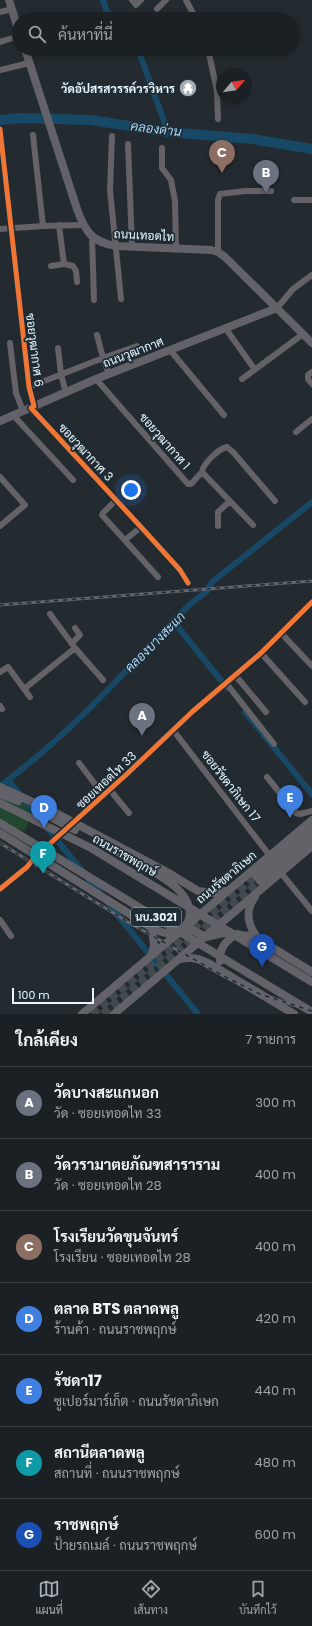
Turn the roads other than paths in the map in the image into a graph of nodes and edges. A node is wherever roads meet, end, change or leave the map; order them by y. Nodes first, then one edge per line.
1 (9, 0) edge
2 (132, 0) edge
3 (141, 0) edge
4 (166, 0) edge
5 (186, 0) edge
6 (12, 9) junction
7 (156, 9) dead end
8 (0, 12) edge
9 (13, 12) edge
10 (192, 12) edge
11 (12, 38) edge
12 (0, 42) edge
13 (27, 56) edge
14 (210, 56) edge
15 (30, 64) junction
16 (0, 70) edge
17 (218, 119) dead end
18 (0, 129) edge
19 (33, 135) dead end
20 (112, 136) dead end
21 (128, 144) dead end
22 (162, 148) dead end
23 (271, 191) dead end
24 (294, 200) dead end
25 (312, 200) edge
26 (59, 225) junction
27 (82, 225) junction
28 (43, 226) junction
29 (10, 228) junction
30 (0, 229) edge
31 (92, 236) junction
32 (117, 246) junction
33 (132, 247) junction
34 (176, 248) junction
35 (218, 252) junction
36 (64, 264) junction
37 (51, 266) dead end
38 (312, 275) edge
39 (77, 282) dead end
40 (121, 299) dead end
41 (94, 300) dead end
42 (276, 308) junction
43 (226, 329) junction
44 (303, 334) junction
45 (97, 335) dead end
46 (10, 342) dead end
47 (312, 343) edge
48 (137, 346) dead end
49 (58, 348) dead end
50 (170, 350) junction
51 (103, 358) junction
52 (253, 366) dead end
53 (312, 372) edge
54 (61, 374) junction
55 (109, 374) junction
56 (96, 379) junction
57 (242, 379) dead end
58 (312, 384) edge
59 (29, 387) junction
60 (66, 392) junction
61 (30, 408) junction
62 (14, 415) junction
63 (224, 415) dead end
64 (312, 419) edge
65 (0, 421) edge
66 (296, 432) dead end
67 (202, 472) junction
68 (0, 477) edge
69 (73, 480) dead end
70 (116, 500) junction
71 (230, 501) junction
72 (276, 501) dead end
73 (253, 525) dead end
74 (0, 526) edge
75 (141, 526) junction
76 (218, 526) dead end
77 (125, 540) junction
78 (158, 577) dead end
79 (188, 583) dead end
80 (312, 602) edge
81 (50, 614) dead end
82 (76, 628) dead end
83 (281, 633) junction
84 (74, 645) junction
85 (261, 653) junction
86 (312, 666) edge
87 (0, 672) edge
88 (235, 675) junction
89 (103, 680) dead end
90 (224, 685) junction
91 (24, 689) junction
92 (30, 697) dead end
93 (305, 702) dead end
94 (266, 712) dead end
95 (173, 730) junction
96 (274, 744) dead end
97 (79, 763) dead end
98 (267, 777) dead end
99 (1, 790) edge
100 (110, 790) junction
101 (104, 796) junction
102 (0, 803) edge
103 (312, 811) edge
104 (129, 813) dead end
105 (312, 820) edge
106 (74, 822) junction
107 (0, 823) edge
108 (312, 829) edge
109 (0, 833) edge
110 (0, 837) edge
111 (312, 837) edge
112 (312, 846) edge
113 (270, 856) junction
114 (34, 858) junction
115 (146, 867) junction
116 (281, 873) junction
117 (0, 889) edge
118 (230, 889) junction
119 (261, 890) junction
120 (198, 891) junction
121 (312, 911) edge
122 (0, 920) edge
123 (186, 926) junction
124 (152, 928) junction
125 (241, 935) junction
126 (11, 936) dead end
127 (206, 936) junction
128 (260, 940) junction
129 (152, 954) junction
130 (179, 960) junction
131 (221, 963) junction
132 (227, 972) junction
133 (312, 972) edge
134 (312, 982) edge
135 (312, 1012) edge
136 (82, 1014) edge
137 (114, 1014) edge
138 (294, 1014) edge

1 - 6 main road
2 - 3 street
4 - 7 street
5 - 10 street
6 - 8 street
6 - 9 main road
11 - 12 street
13 - 15 main road, ถนนเทอดไท
14 - 17 street
15 - 16 street
15 - 27 main road, ถนนเทอดไท
18 - 29 street, ซอยวุฒากาศ 6
19 - 28 street
20 - 32 street
21 - 33 street
22 - 34 street
23 - 35 street
24 - 25 street
26 - 27 street
26 - 28 street
26 - 36 street
27 - 31 main road, ถนนเทอดไท
28 - 29 street
29 - 30 street
29 - 59 street, ซอยวุฒากาศ 6
31 - 32 main road, ถนนเทอดไท
31 - 41 street
32 - 33 main road, ถนนเทอดไท
32 - 40 street
33 - 34 main road, ถนนเทอดไท
34 - 35 main road, ถนนเทอดไท
35 - 42 main road
36 - 37 street
36 - 39 street
38 - 42 street
42 - 43 main road, ถนนวุฒากาศ
42 - 44 main road
43 - 50 main road, ถนนวุฒากาศ
43 - 52 street
44 - 47 main road
44 - 57 street
45 - 51 street
46 - 61 street
48 - 51 street
49 - 54 street
50 - 55 main road, ถนนวุฒากาศ
50 - 63 street
51 - 54 street
51 - 55 street
53 - 58 street
54 - 59 street
54 - 60 street
55 - 56 main road, ถนนวุฒากาศ
56 - 60 main road, ถนนวุฒากาศ
56 - 67 street, ซอยวุฒากาศ 1
59 - 61 street, ซอยวุฒากาศ 6
60 - 61 main road, ถนนวุฒากาศ
61 - 62 main road, ถนนวุฒากาศ
61 - 70 street, ซอยวุฒากาศ 3
62 - 65 main road, ถนนวุฒากาศ
62 - 69 street
64 - 66 street
67 - 71 street, ซอยวุฒากาศ 1
67 - 72 street
68 - 74 street
70 - 75 street, ซอยวุฒากาศ 3
70 - 77 street
71 - 73 street, ซอยวุฒากาศ 1
71 - 76 street
75 - 77 street
75 - 79 street, ซอยวุฒากาศ 3
77 - 78 street
80 - 83 street, ซอยเทอดไท 33
81 - 84 street
82 - 84 street
83 - 85 street, ซอยเทอดไท 33
83 - 86 street
84 - 89 street
84 - 91 street
85 - 88 street, ซอยเทอดไท 33
85 - 93 street
87 - 91 street
88 - 90 street, ซอยเทอดไท 33
88 - 94 street
90 - 95 street, ซอยเทอดไท 33
90 - 96 street
91 - 92 street
95 - 100 street, ซอยเทอดไท 33
95 - 113 street, ซอยรัชดาภิเษก 17
97 - 101 street
98 - 103 street
99 - 106 main road, ถนนราชพฤกษ์
99 - 115 main road
100 - 101 street, ซอยเทอดไท 33
100 - 104 street
101 - 106 street, ซอยเทอดไท 33
102 - 134 main road, ถนนราชพฤกษ์ / นบ.3021
105 - 113 main road, ถนนรัชดาภิเษก
106 - 114 street, ซอยเทอดไท 33
106 - 120 main road, ถนนราชพฤกษ์
107 - 135 main road, นบ.3021
108 - 111 main road, ถนนรัชดาภิเษก
109 - 124 main road
110 - 114 main road, นบ.3021
112 - 116 main road
113 - 118 main road, ถนนรัชดาภิเษก
114 - 117 street, ซอยเทอดไท 33
114 - 124 main road, นบ.3021
115 - 120 main road
115 - 123 main road
116 - 119 main road
116 - 121 street
118 - 120 main road, ถนนราชพฤกษ์
118 - 123 main road, ถนนรัชดาภิเษก
119 - 127 main road
119 - 128 main road
122 - 126 street
123 - 124 main road
123 - 127 main road
123 - 129 main road, ถนนรัชดาภิเษก
124 - 129 main road, นบ.3021
125 - 127 main road
125 - 128 main road
125 - 131 main road
127 - 130 main road
127 - 131 main road
128 - 133 main road
129 - 136 main road, ถนนรัชดาภิเษก
130 - 132 main road
130 - 137 main road
131 - 132 main road
132 - 138 main road

